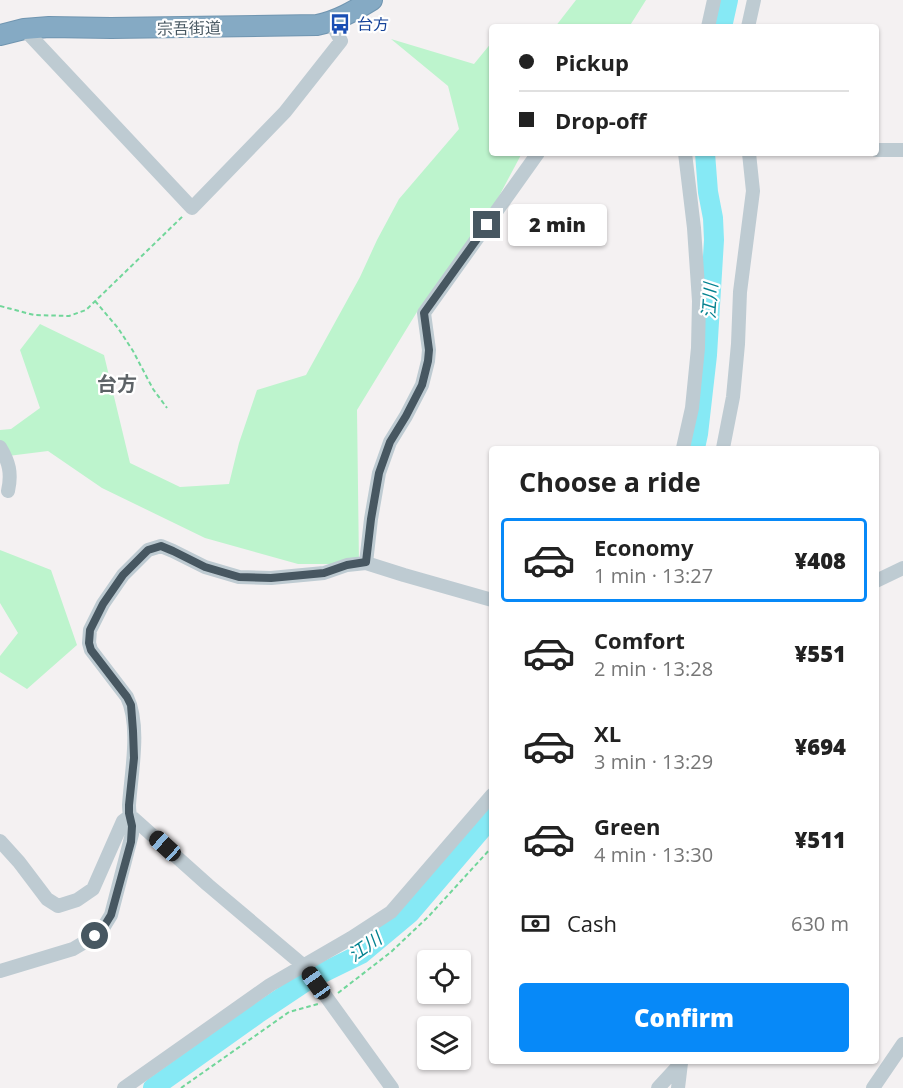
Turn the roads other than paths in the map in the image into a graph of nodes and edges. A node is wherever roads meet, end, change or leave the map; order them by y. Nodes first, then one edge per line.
1 (372, 0) edge
2 (714, 0) edge
3 (754, 0) edge
4 (331, 22) junction
5 (709, 24) edge
6 (749, 24) edge
7 (24, 29) junction
8 (0, 35) edge
9 (879, 150) edge
10 (903, 150) edge
11 (536, 156) edge
12 (688, 156) edge
13 (749, 156) edge
14 (683, 446) edge
15 (723, 446) edge
16 (0, 447) edge
17 (8, 491) dead end
18 (366, 562) junction
19 (903, 568) edge
20 (879, 579) edge
21 (489, 599) edge
22 (489, 798) edge
23 (130, 817) junction
24 (0, 842) edge
25 (304, 966) junction
26 (0, 971) edge
27 (903, 1044) edge
28 (680, 1064) edge
29 (682, 1064) edge
30 (124, 1088) edge
31 (392, 1088) edge
32 (658, 1088) edge
33 (678, 1088) edge
34 (873, 1088) edge

1 - 4 highway, 宗吾街道
2 - 5 street
3 - 6 street
4 - 7 highway, 宗吾街道
4 - 7 street
7 - 8 highway, 宗吾街道
9 - 10 street
11 - 18 street
12 - 14 street
13 - 15 street
16 - 17 street
18 - 21 street
18 - 23 street
19 - 20 street
22 - 25 street
23 - 24 street
23 - 25 street
23 - 26 street
25 - 30 street
25 - 31 street
27 - 34 street
28 - 32 street
29 - 33 street

